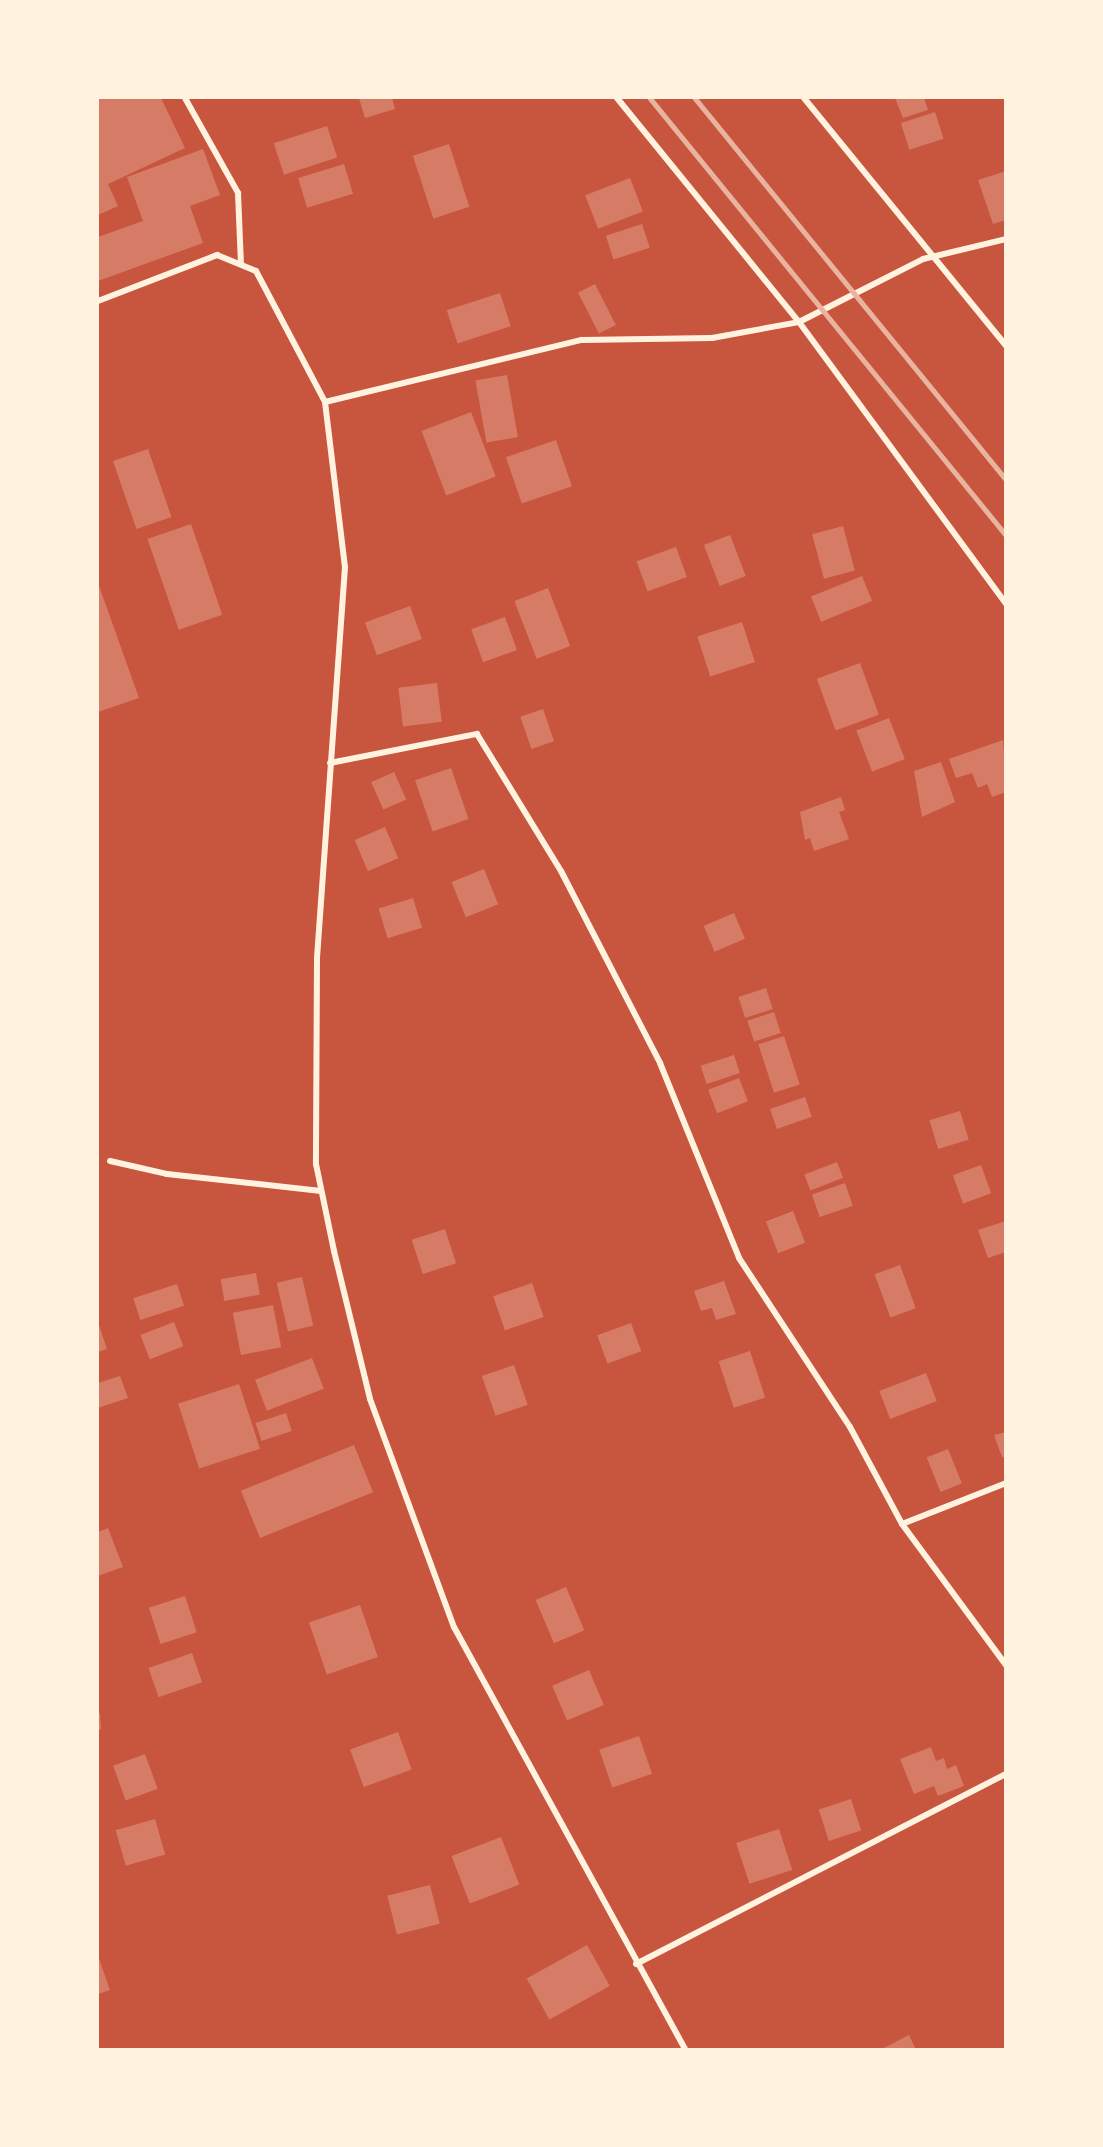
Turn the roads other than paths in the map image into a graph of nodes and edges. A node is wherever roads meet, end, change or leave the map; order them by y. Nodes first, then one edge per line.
1 (185, 98) edge
2 (617, 98) edge
3 (804, 98) edge
4 (1005, 239) edge
5 (932, 257) junction
6 (241, 264) junction
7 (98, 301) edge
8 (799, 322) junction
9 (1005, 346) edge
10 (324, 402) junction
11 (1005, 603) edge
12 (330, 764) junction
13 (110, 1161) dead end
14 (321, 1191) junction
15 (1005, 1483) edge
16 (902, 1524) junction
17 (1005, 1665) edge
18 (1005, 1774) edge
19 (636, 1964) junction
20 (686, 2049) edge

1 - 6 street
2 - 8 street
3 - 5 street
4 - 5 street
5 - 8 street
5 - 9 street
6 - 7 street
6 - 10 street
8 - 10 street
8 - 11 street
10 - 12 street
12 - 14 street
12 - 16 street
13 - 14 street
14 - 19 street
15 - 16 street
16 - 17 street
18 - 19 street
19 - 20 street

